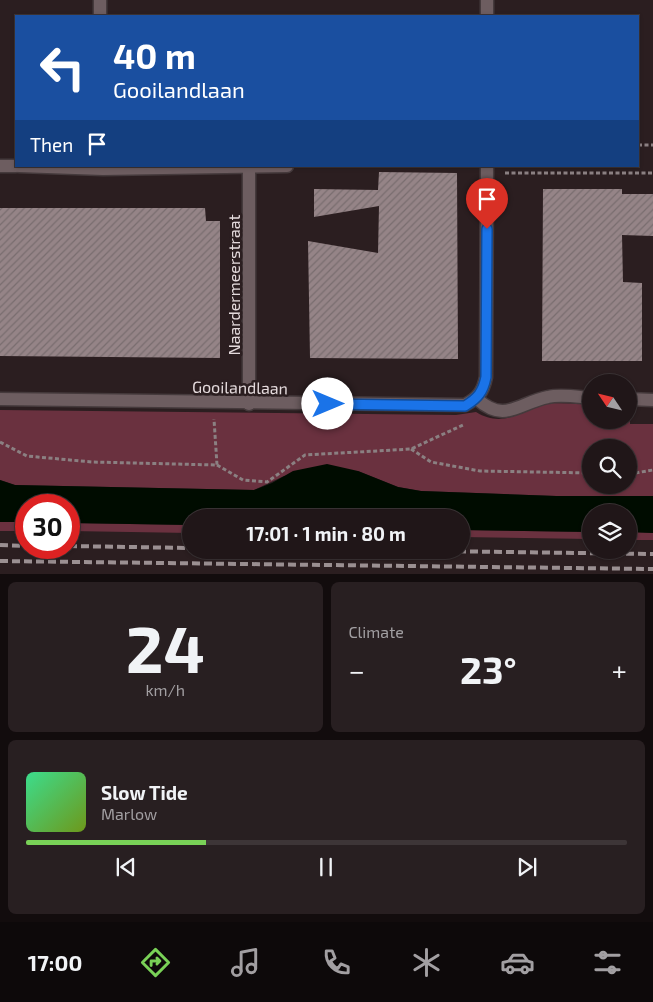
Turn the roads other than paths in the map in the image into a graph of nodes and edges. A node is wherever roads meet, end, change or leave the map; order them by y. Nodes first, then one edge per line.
1 (100, 0) edge
2 (488, 0) edge
3 (100, 15) edge
4 (487, 15) edge
5 (0, 166) edge
6 (15, 166) edge
7 (60, 167) edge
8 (248, 167) edge
9 (102, 168) edge
10 (487, 170) edge
11 (477, 398) junction
12 (582, 398) edge
13 (0, 399) edge
14 (638, 399) edge
15 (653, 400) edge
16 (249, 404) junction

1 - 3 street
2 - 4 street
5 - 6 street
7 - 9 street
8 - 9 street
8 - 16 street, Naardermeerstraat
10 - 11 street
11 - 12 street
11 - 16 street, Gooilandlaan
13 - 16 street, Gooilandlaan
14 - 15 street

